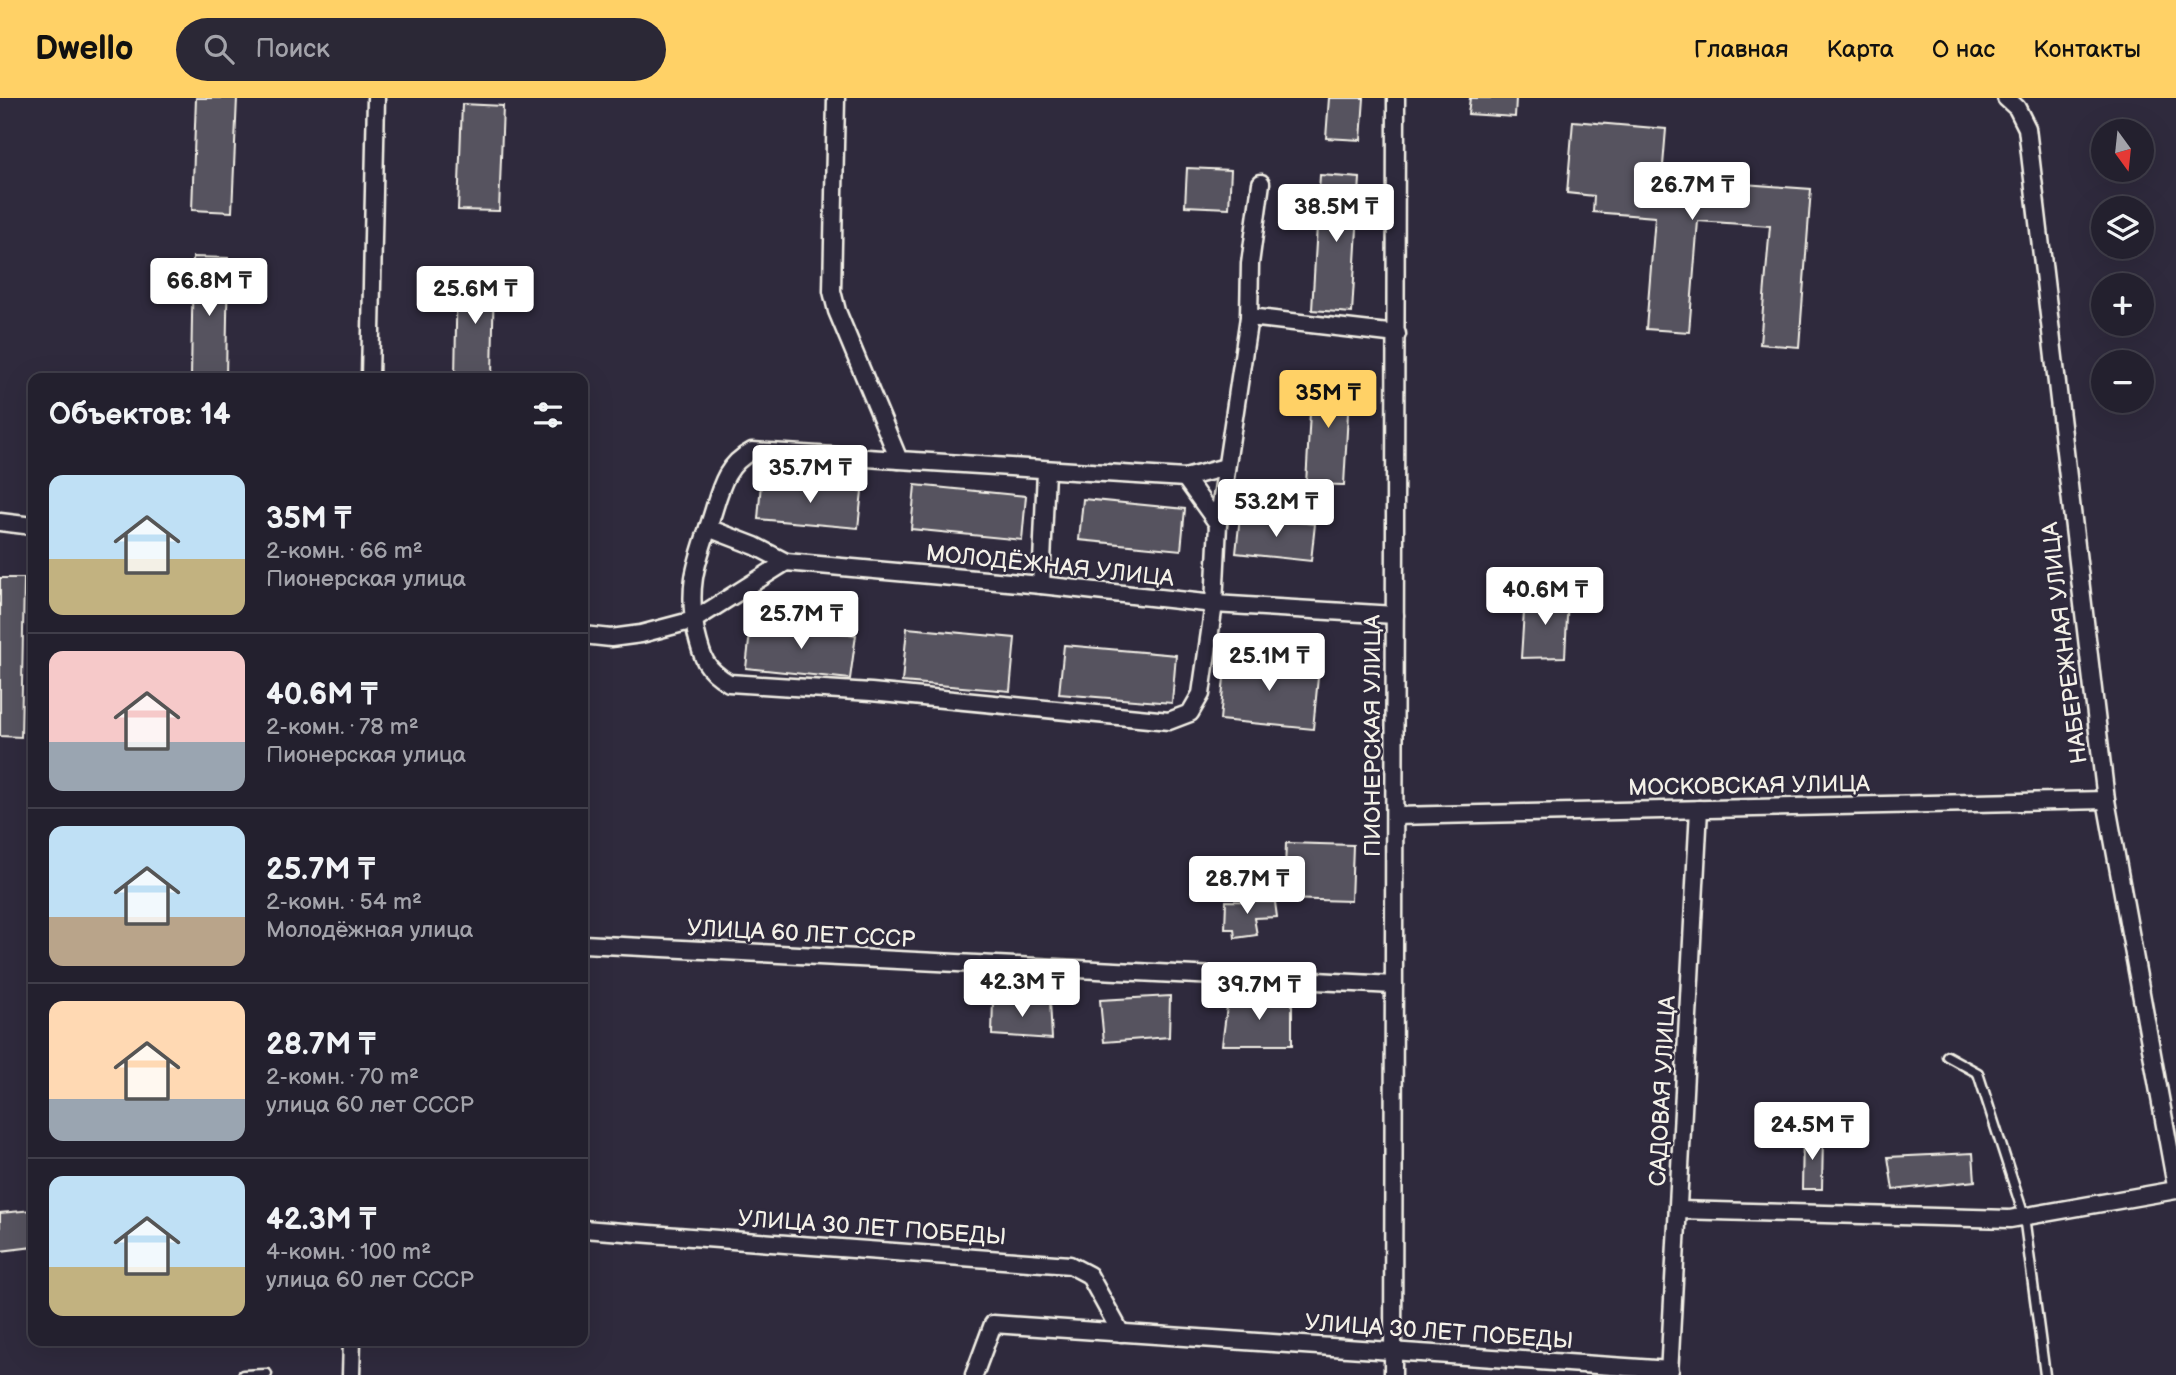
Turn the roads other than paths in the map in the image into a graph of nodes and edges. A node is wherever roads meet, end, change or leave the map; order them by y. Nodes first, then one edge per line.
1 (376, 98) edge
2 (836, 98) edge
3 (1396, 98) edge
4 (2006, 98) edge
5 (1261, 183) dead end
6 (1249, 317) junction
7 (1397, 334) junction
8 (370, 373) edge
9 (899, 460) junction
10 (1226, 467) junction
11 (1046, 471) junction
12 (1185, 478) junction
13 (0, 522) edge
14 (1218, 524) junction
15 (28, 525) edge
16 (708, 528) junction
17 (786, 562) junction
18 (1041, 585) junction
19 (1214, 604) junction
20 (1395, 615) junction
21 (694, 620) junction
22 (588, 636) edge
23 (2106, 800) junction
24 (1699, 809) junction
25 (1395, 816) junction
26 (588, 944) edge
27 (1394, 985) junction
28 (1947, 1056) dead end
29 (2176, 1188) edge
30 (1678, 1210) junction
31 (2024, 1216) junction
32 (588, 1229) edge
33 (1121, 1333) junction
34 (352, 1346) edge
35 (1394, 1351) junction
36 (1670, 1372) edge
37 (267, 1374) edge
38 (243, 1375) edge
39 (351, 1375) edge
40 (974, 1375) edge
41 (1393, 1375) edge
42 (2045, 1375) edge

1 - 8 street
2 - 9 street
3 - 7 street, ПИОНЕРСКАЯ УЛИЦА
4 - 23 street, НАБЕРЕЖНАЯ УЛИЦА
5 - 6 street
6 - 7 street
6 - 10 street
7 - 20 street, ПИОНЕРСКАЯ УЛИЦА
9 - 11 street
9 - 16 street
10 - 12 street
10 - 14 street
11 - 12 street
11 - 18 street
12 - 14 street
13 - 15 street
14 - 19 street
16 - 17 street, МОЛОДЁЖНАЯ УЛИЦА
16 - 21 street
17 - 18 street, МОЛОДЁЖНАЯ УЛИЦА
17 - 21 street
18 - 19 street, МОЛОДЁЖНАЯ УЛИЦА
19 - 20 street, МОЛОДЁЖНАЯ УЛИЦА
19 - 21 street
20 - 25 street, ПИОНЕРСКАЯ УЛИЦА
21 - 22 street
23 - 24 street, МОСКОВСКАЯ УЛИЦА
23 - 29 street, НАБЕРЕЖНАЯ УЛИЦА
24 - 25 street, МОСКОВСКАЯ УЛИЦА
24 - 30 street, САДОВАЯ УЛИЦА
25 - 27 street, ПИОНЕРСКАЯ УЛИЦА
26 - 27 street, УЛИЦА 60 ЛЕТ СССР
27 - 35 street, ПИОНЕРСКАЯ УЛИЦА
28 - 31 lane
29 - 31 street
30 - 31 street
30 - 36 street, САДОВАЯ УЛИЦА
31 - 42 lane
32 - 33 street, УЛИЦА 30 ЛЕТ ПОБЕДЫ
33 - 35 street, УЛИЦА 30 ЛЕТ ПОБЕДЫ
33 - 40 street, УЛИЦА 30 ЛЕТ ПОБЕДЫ
34 - 39 street
35 - 36 street, УЛИЦА 30 ЛЕТ ПОБЕДЫ
35 - 41 street, ПИОНЕРСКАЯ УЛИЦА
37 - 38 lane

